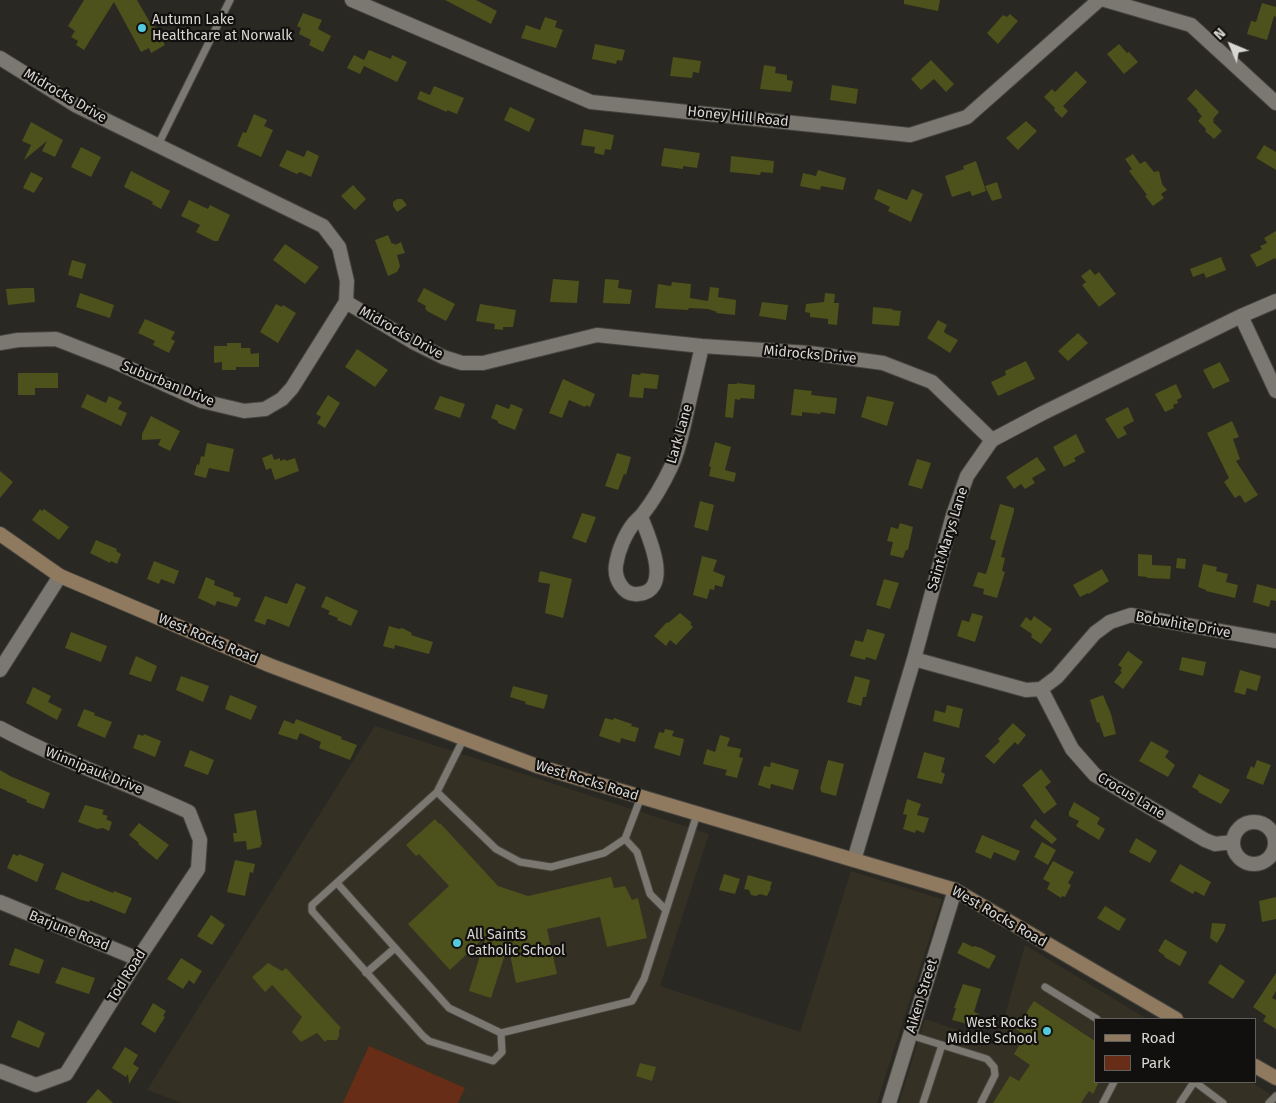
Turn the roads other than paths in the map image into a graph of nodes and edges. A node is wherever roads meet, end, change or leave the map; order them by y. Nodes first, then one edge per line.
1 (230, 0) edge
2 (352, 0) edge
3 (1099, 0) edge
4 (1105, 0) edge
5 (0, 58) edge
6 (1276, 103) edge
7 (158, 145) junction
8 (1276, 301) edge
9 (346, 302) junction
10 (1241, 316) junction
11 (0, 343) edge
12 (702, 346) junction
13 (1276, 391) edge
14 (992, 440) junction
15 (641, 517) junction
16 (0, 534) edge
17 (60, 576) junction
18 (1276, 641) edge
19 (914, 658) junction
20 (0, 670) edge
21 (1041, 689) junction
22 (0, 728) edge
23 (464, 738) junction
24 (437, 792) junction
25 (641, 797) junction
26 (189, 812) joint
27 (697, 814) junction
28 (625, 838) junction
29 (1233, 842) dead end
30 (854, 860) junction
31 (337, 883) junction
32 (955, 890) junction
33 (0, 902) edge
34 (666, 910) junction
35 (395, 948) junction
36 (138, 959) junction
37 (366, 973) junction
38 (1045, 987) dead end
39 (1159, 1015) edge
40 (1095, 1018) edge
41 (1172, 1018) edge
42 (501, 1032) junction
43 (910, 1035) junction
44 (942, 1045) junction
45 (1256, 1067) edge
46 (0, 1072) edge
47 (1276, 1078) edge
48 (1114, 1083) edge
49 (1193, 1083) edge
50 (1195, 1083) edge
51 (1276, 1096) edge
52 (891, 1102) edge
53 (923, 1103) edge
54 (980, 1103) edge
55 (1104, 1103) edge
56 (1180, 1103) edge
57 (1223, 1103) edge
58 (1269, 1103) edge

1 - 7 lane
2 - 3 street, Honey Hill Road
4 - 6 street
5 - 7 street, Midrocks Drive
7 - 9 street, Midrocks Drive
8 - 10 street, Saint Marys Lane
9 - 11 street, Suburban Drive
9 - 12 street, Midrocks Drive
10 - 13 street
10 - 14 street, Saint Marys Lane
12 - 14 street, Midrocks Drive
12 - 15 street, Lark Lane
14 - 19 street, Saint Marys Lane
15 - 15 street, Lark Lane
16 - 17 main road, West Rocks Road
17 - 20 street
17 - 23 main road, West Rocks Road
18 - 21 street, Bobwhite Drive
19 - 21 street
19 - 30 street, Saint Marys Lane
21 - 29 street, Crocus Lane
22 - 26 street, Winnipauk Drive
23 - 24 lane
23 - 25 main road, West Rocks Road
24 - 28 lane
24 - 31 lane
25 - 27 main road, West Rocks Road
25 - 28 lane
26 - 36 street, Tod Road
27 - 30 main road, West Rocks Road
27 - 34 lane
28 - 34 lane
30 - 32 main road, West Rocks Road
31 - 35 lane
31 - 37 lane
32 - 39 main road, West Rocks Road
32 - 43 street, Aiken Street
33 - 36 street, Barjune Road
34 - 42 lane
35 - 37 lane
35 - 42 lane
36 - 46 street, Tod Road
37 - 42 lane
38 - 40 lane
39 - 41 main road, West Rocks Road
43 - 44 lane
43 - 52 street, Aiken Street
44 - 53 lane
44 - 54 lane
45 - 47 main road
48 - 55 lane
49 - 56 lane
50 - 57 lane
51 - 58 lane

